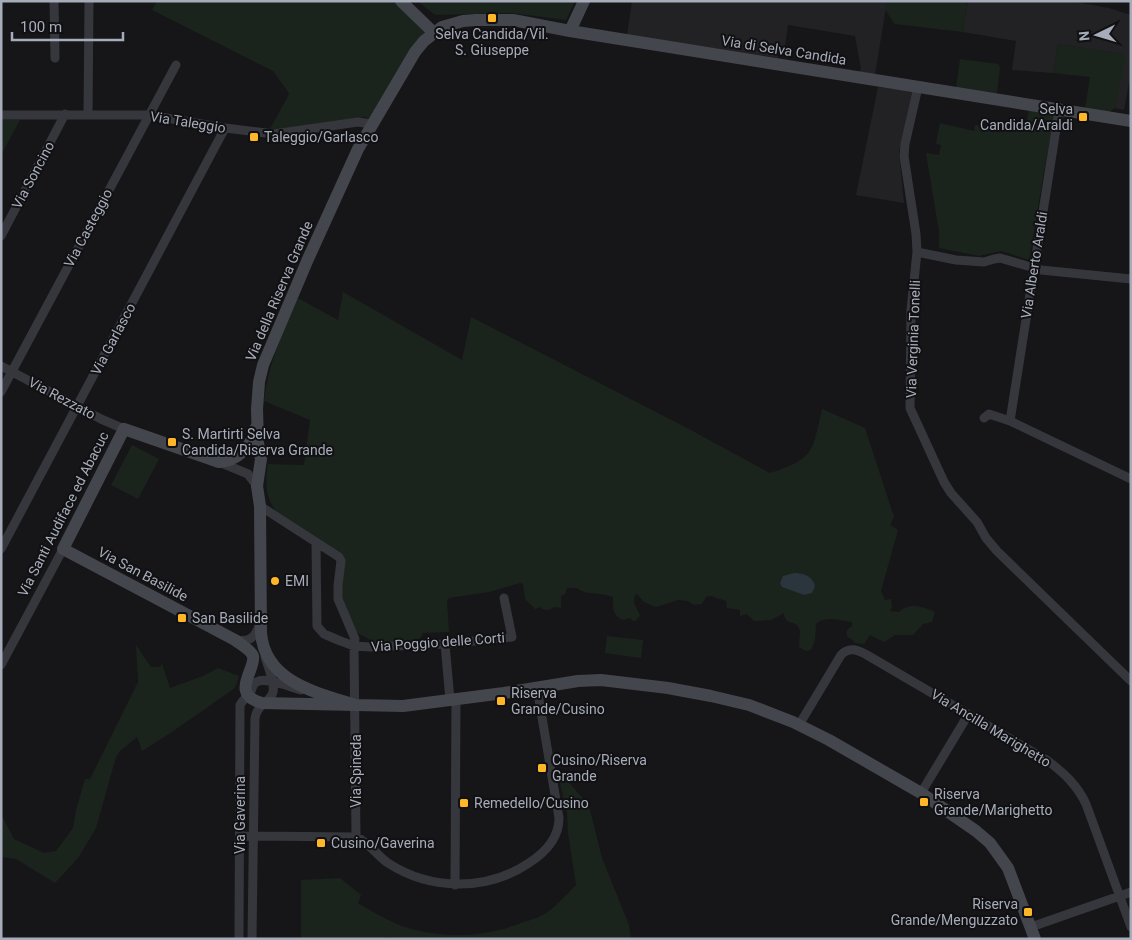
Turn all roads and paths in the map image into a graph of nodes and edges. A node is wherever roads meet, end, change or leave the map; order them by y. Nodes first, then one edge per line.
1 (54, 1) edge
2 (89, 1) edge
3 (401, 1) edge
4 (584, 1) edge
5 (570, 31) junction
6 (433, 32) junction
7 (55, 58) dead end
8 (176, 65) dead end
9 (918, 87) junction
10 (1059, 110) junction
11 (65, 114) junction
12 (1, 115) edge
13 (88, 115) junction
14 (149, 115) junction
15 (1131, 122) edge
16 (372, 124) junction
17 (225, 128) junction
18 (1, 236) edge
19 (917, 252) junction
20 (1033, 268) junction
21 (1131, 279) edge
22 (1, 366) edge
23 (12, 372) junction
24 (1, 392) edge
25 (78, 406) junction
26 (257, 416) junction
27 (984, 418) dead end
28 (1010, 421) junction
29 (124, 429) junction
30 (219, 462) junction
31 (1131, 479) edge
32 (257, 486) junction
33 (260, 506) junction
34 (279, 519) junction
35 (260, 530) junction
36 (316, 543) junction
37 (63, 548) junction
38 (1, 549) edge
39 (504, 598) dead end
40 (261, 620) junction
41 (235, 640) junction
42 (354, 641) junction
43 (262, 644) junction
44 (445, 644) junction
45 (1, 665) edge
46 (272, 681) junction
47 (1131, 681) edge
48 (537, 688) junction
49 (316, 693) junction
50 (250, 695) junction
51 (453, 700) junction
52 (262, 703) junction
53 (356, 704) junction
54 (968, 715) junction
55 (799, 725) junction
56 (920, 793) junction
57 (240, 836) junction
58 (254, 836) junction
59 (356, 837) junction
60 (455, 884) junction
61 (1131, 892) edge
62 (1120, 896) junction
63 (1131, 927) edge
64 (1033, 933) edge
65 (239, 939) edge
66 (252, 939) edge

1 - 7 street
2 - 13 street
3 - 6 street
4 - 5 street
5 - 6 street, Via di Selva Candida
5 - 9 street, Via di Selva Candida
6 - 16 street, Via della Riserva Grande
8 - 14 street, Via Casteggio
9 - 10 street, Via di Selva Candida
9 - 19 street, Via Verginia Tonelli
10 - 15 street, Via di Selva Candida
10 - 20 street, Via Alberto Araldi
11 - 12 street, Via Taleggio
11 - 13 street, Via Taleggio
11 - 18 street, Via Soncino
13 - 14 street, Via Taleggio
14 - 17 street, Via Taleggio
14 - 23 street, Via Casteggio
16 - 17 street, Via Taleggio
16 - 26 street, Via della Riserva Grande
17 - 25 street, Via Garlasco
19 - 20 street
19 - 47 street, Via Verginia Tonelli
20 - 21 street
20 - 28 street, Via Alberto Araldi
22 - 23 street, Via Rezzato
23 - 24 street, Via Casteggio
23 - 25 street, Via Rezzato
25 - 29 street, Via Rezzato
25 - 38 street, Via Garlasco
26 - 30 street
26 - 32 street, Via della Riserva Grande
27 - 28 street
28 - 31 street
29 - 30 street
29 - 37 street, Via Santi Audiface ed Abacuc
30 - 32 street
32 - 33 street, Via della Riserva Grande
33 - 34 street, Via Poggio delle Corti
33 - 35 street, Via della Riserva Grande
34 - 35 street
34 - 36 street, Via Poggio delle Corti
35 - 40 street, Via della Riserva Grande
36 - 42 street, Via Poggio delle Corti
36 - 42 street, Via Poggio delle Corti
37 - 41 street, Via San Basilide
37 - 45 street, Via Santi Audiface ed Abacuc
39 - 44 street, Via Poggio delle Corti
40 - 41 street
40 - 43 street, Via della Riserva Grande
41 - 50 street, Via San Basilide
42 - 44 street, Via Poggio delle Corti
42 - 53 street, Via Spineda
43 - 46 street
43 - 49 street
44 - 51 street
46 - 49 street
46 - 50 street
46 - 52 street
48 - 51 street
48 - 55 street
48 - 60 street
49 - 53 street
50 - 52 street
50 - 57 street, Via Gaverina
51 - 53 street
51 - 60 street
52 - 53 street
52 - 58 street, Via Gaverina
53 - 59 street, Via Spineda
54 - 55 street, Via Ancilla Marighetto
54 - 56 street
54 - 62 street, Via Ancilla Marighetto
55 - 56 street
56 - 64 street
57 - 58 street
57 - 65 street, Via Gaverina
58 - 59 street
58 - 66 street, Via Gaverina
59 - 60 street
61 - 62 street
62 - 63 street, Via Ancilla Marighetto
62 - 64 street

